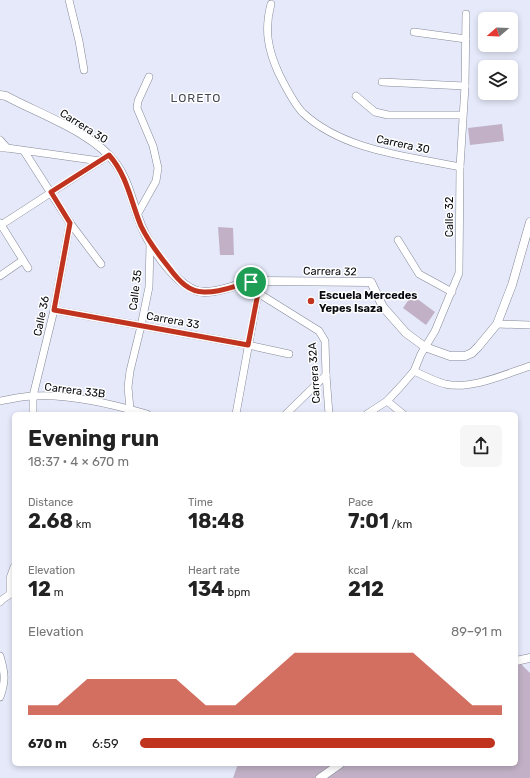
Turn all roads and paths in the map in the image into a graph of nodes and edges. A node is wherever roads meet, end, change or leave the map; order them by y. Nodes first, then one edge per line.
1 (69, 0) edge
2 (271, 4) dead end
3 (466, 14) dead end
4 (414, 32) dead end
5 (466, 39) junction
6 (84, 70) dead end
7 (149, 77) dead end
8 (382, 82) dead end
9 (464, 86) junction
10 (0, 88) edge
11 (3, 96) edge
12 (356, 96) dead end
13 (462, 115) junction
14 (0, 140) edge
15 (4, 148) edge
16 (24, 151) junction
17 (109, 155) junction
18 (100, 161) junction
19 (460, 167) junction
20 (51, 192) junction
21 (137, 215) junction
22 (530, 222) edge
23 (70, 223) junction
24 (1, 224) edge
25 (398, 240) dead end
26 (150, 244) junction
27 (23, 260) junction
28 (101, 264) dead end
29 (28, 268) dead end
30 (0, 276) edge
31 (251, 282) junction
32 (452, 292) junction
33 (258, 293) junction
34 (54, 310) junction
35 (497, 324) junction
36 (530, 325) edge
37 (141, 326) junction
38 (248, 345) junction
39 (426, 346) junction
40 (289, 354) dead end
41 (530, 366) edge
42 (414, 371) junction
43 (326, 374) junction
44 (33, 396) junction
45 (0, 400) edge
46 (387, 401) junction
47 (130, 409) junction
48 (33, 412) edge
49 (140, 412) edge
50 (236, 412) edge
51 (288, 412) edge
52 (329, 412) edge
53 (370, 412) edge
54 (401, 412) edge
55 (12, 572) edge
56 (11, 593) edge
57 (0, 602) edge
58 (0, 656) edge
59 (529, 658) edge
60 (518, 661) edge
61 (0, 698) edge
62 (337, 766) edge
63 (320, 778) edge

1 - 6 street
2 - 19 street, Carrera 30
3 - 5 street, Calle 32
4 - 5 street
5 - 9 street, Calle 32
7 - 21 street
8 - 9 street
9 - 13 street, Calle 32
10 - 11 street
11 - 17 street, Carrera 30
12 - 13 street
13 - 19 street, Calle 32
14 - 15 street
15 - 16 street
16 - 18 street
16 - 20 street
17 - 18 street
17 - 21 street, Carrera 30
18 - 20 street
19 - 32 street, Calle 32
20 - 23 street
20 - 24 street
21 - 26 street, Carrera 30
22 - 35 street, Carrera 32
23 - 28 street
23 - 34 street, Calle 36
24 - 27 street
25 - 32 street
26 - 31 street, Carrera 32
26 - 37 street, Calle 35
27 - 29 street
27 - 30 street
31 - 33 street
31 - 39 street, Carrera 32
32 - 39 street, Calle 32
33 - 38 street
33 - 43 street, Carrera 32A
34 - 37 street, Carrera 33
34 - 44 street, Calle 36
35 - 36 street
35 - 39 street, Carrera 32
37 - 38 street, Carrera 33
37 - 47 street, Calle 35
38 - 40 street, Carrera 33
38 - 50 street
39 - 42 street, Calle 32
41 - 42 street
42 - 46 street, Calle 32
43 - 51 street
43 - 52 street, Carrera 32A
44 - 45 street, Carrera 33B
44 - 47 street, Carrera 33B
44 - 48 street, Calle 36
46 - 53 street, Calle 32
46 - 54 street
47 - 49 street, Carrera 33B
55 - 56 street
56 - 57 street
58 - 61 street
59 - 60 street
62 - 63 street

